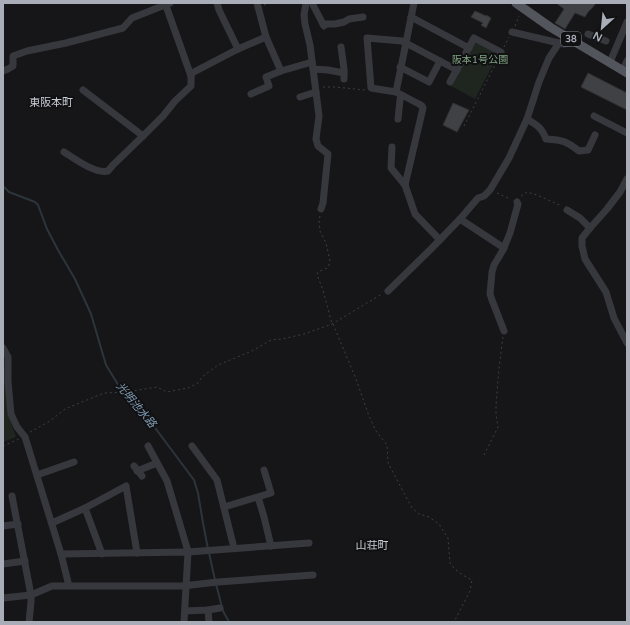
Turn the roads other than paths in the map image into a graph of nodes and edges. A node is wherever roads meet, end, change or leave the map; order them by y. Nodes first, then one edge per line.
1 (216, 3) edge
2 (257, 3) edge
3 (306, 3) edge
4 (312, 3) edge
5 (414, 3) edge
6 (167, 4) edge
7 (521, 5) edge
8 (363, 17) dead end
9 (411, 17) junction
10 (627, 22) edge
11 (512, 32) road end
12 (266, 37) junction
13 (405, 42) junction
14 (576, 42) junction
15 (606, 42) dead end
16 (559, 43) junction
17 (341, 47) dead end
18 (469, 48) junction
19 (238, 49) junction
20 (589, 50) junction
21 (501, 52) road end
22 (440, 61) junction
23 (627, 61) edge
24 (610, 62) junction
25 (312, 66) junction
26 (400, 67) junction
27 (457, 70) junction
28 (3, 71) edge
29 (281, 71) junction
30 (625, 71) edge
31 (191, 76) junction
32 (450, 82) dead end
33 (315, 89) junction
34 (83, 90) dead end
35 (398, 93) junction
36 (251, 94) dead end
37 (300, 96) dead end
38 (594, 116) dead end
39 (528, 119) junction
40 (398, 120) dead end
41 (627, 133) edge
42 (595, 135) dead end
43 (143, 136) junction
44 (392, 147) dead end
45 (64, 152) dead end
46 (627, 179) edge
47 (405, 185) junction
48 (517, 202) road end
49 (321, 209) road end
50 (568, 210) road end
51 (460, 219) junction
52 (590, 228) junction
53 (440, 240) junction
54 (504, 248) junction
55 (388, 291) road end
56 (504, 330) road end
57 (627, 343) edge
58 (3, 348) edge
59 (148, 446) dead end
60 (192, 446) dead end
61 (74, 462) dead end
62 (156, 463) junction
63 (264, 470) dead end
64 (138, 471) dead end
65 (37, 475) junction
66 (12, 496) dead end
67 (258, 497) junction
68 (224, 507) junction
69 (85, 508) junction
70 (52, 523) junction
71 (18, 524) junction
72 (3, 526) edge
73 (309, 543) dead end
74 (271, 546) junction
75 (234, 548) junction
76 (136, 552) junction
77 (188, 552) junction
78 (61, 554) junction
79 (102, 554) junction
80 (25, 561) junction
81 (3, 564) edge
82 (313, 575) dead end
83 (69, 586) junction
84 (186, 586) junction
85 (30, 595) junction
86 (3, 598) edge
87 (220, 608) dead end
88 (208, 610) junction
89 (185, 611) junction
90 (29, 622) edge
91 (184, 622) edge
92 (210, 622) edge

1 - 19 street
2 - 12 street
3 - 25 street
4 - 8 street
5 - 9 street
6 - 28 street
6 - 31 street
7 - 14 main road, 38
9 - 13 street
9 - 18 street
10 - 24 street
11 - 16 street
12 - 19 street
12 - 29 street
13 - 22 street
13 - 26 street
13 - 35 street
14 - 16 street
14 - 20 main road, 38
15 - 20 street
16 - 39 street
17 - 25 street
18 - 21 street
18 - 27 street
19 - 31 street
20 - 24 main road, 38
22 - 26 street
22 - 27 street
23 - 30 street
24 - 30 main road, 38
25 - 29 street
25 - 33 street
26 - 35 street
27 - 32 street
29 - 36 street
31 - 43 street
33 - 37 street
33 - 49 street
34 - 43 street
35 - 40 street
35 - 47 street
38 - 41 street
39 - 42 street
39 - 51 street
43 - 45 street
44 - 47 street
46 - 52 street
47 - 53 street
48 - 54 street
50 - 52 street
51 - 53 street
51 - 54 street
52 - 57 street
53 - 55 street
54 - 56 street
58 - 65 street
59 - 62 street
60 - 68 street
61 - 65 street
62 - 64 street
62 - 77 street
63 - 67 street
65 - 70 street
66 - 71 street
67 - 68 street
67 - 74 street
68 - 75 street
69 - 70 street
69 - 76 street
69 - 79 street
70 - 78 street
71 - 72 street
71 - 80 street
73 - 74 street
74 - 75 street
75 - 77 street
76 - 77 street
76 - 79 street
77 - 84 street
78 - 79 street
78 - 83 street
80 - 81 street
80 - 85 street
82 - 84 street
83 - 84 street
83 - 85 street
84 - 89 street
85 - 86 street
85 - 90 street
87 - 88 street
88 - 89 street
88 - 92 street
89 - 91 street

